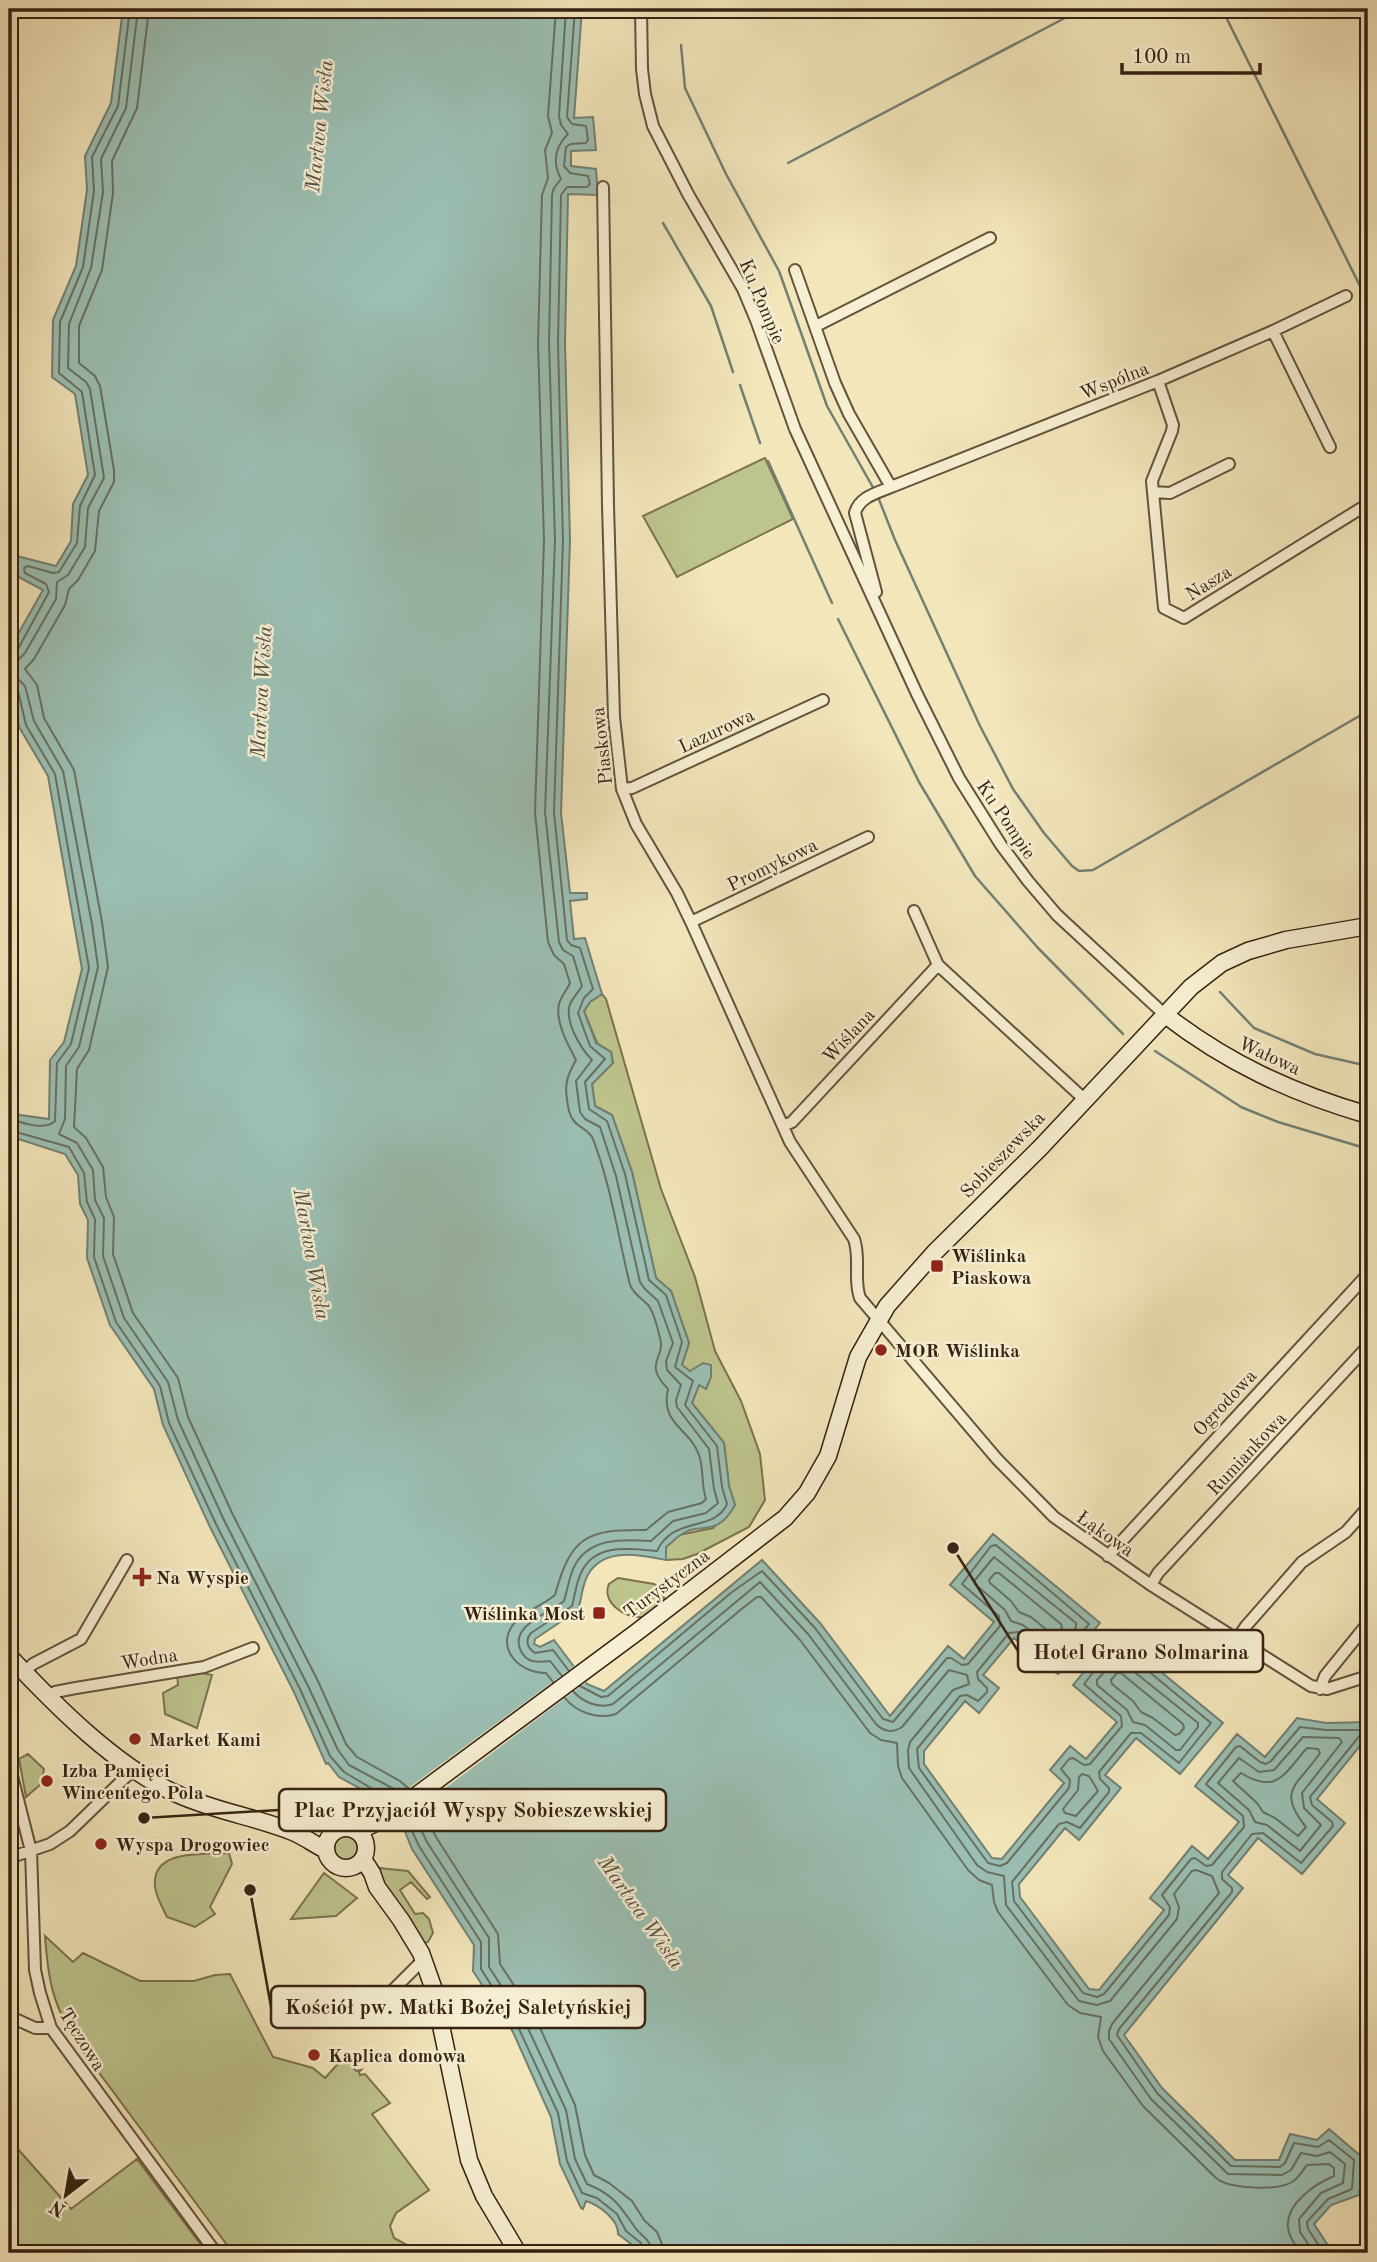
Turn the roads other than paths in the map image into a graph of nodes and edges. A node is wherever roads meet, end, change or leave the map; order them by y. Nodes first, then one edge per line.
1 (641, 9) edge
2 (603, 187) dead end
3 (990, 238) dead end
4 (795, 270) dead end
5 (1346, 296) dead end
6 (817, 326) junction
7 (1273, 331) junction
8 (1158, 381) junction
9 (1330, 447) dead end
10 (1229, 464) dead end
11 (888, 488) junction
12 (1153, 492) junction
13 (1368, 504) edge
14 (875, 604) junction
15 (823, 700) dead end
16 (622, 789) junction
17 (868, 837) dead end
18 (914, 911) dead end
19 (691, 922) junction
20 (1368, 926) edge
21 (938, 965) junction
22 (1164, 1014) junction
23 (1084, 1099) junction
24 (1368, 1115) edge
25 (783, 1126) junction
26 (1368, 1274) edge
27 (878, 1321) junction
28 (1368, 1346) edge
29 (1368, 1507) edge
30 (774, 1528) joint
31 (1108, 1556) junction
32 (127, 1560) dead end
33 (1151, 1585) junction
34 (1368, 1623) edge
35 (1237, 1639) junction
36 (253, 1648) dead end
37 (9, 1657) edge
38 (24, 1672) junction
39 (1368, 1676) edge
40 (1320, 1689) junction
41 (51, 1698) junction
42 (9, 1764) edge
43 (133, 1770) junction
44 (328, 1843) junction
45 (360, 1850) junction
46 (31, 1851) junction
47 (9, 1858) edge
48 (425, 1961) junction
49 (9, 2016) edge
50 (330, 2020) dead end
51 (51, 2028) junction
52 (216, 2253) edge
53 (519, 2253) edge

1 - 14 street, Ku Pompie
2 - 16 street, Piaskowa
3 - 6 street
4 - 6 street, Ku Pompie
5 - 7 street, Wspólna
6 - 11 street, Ku Pompie
7 - 8 street, Wspólna
7 - 9 street
8 - 11 street, Wspólna
8 - 12 street, Nasza
10 - 12 street
11 - 14 street, Ku Pompie
12 - 13 street, Nasza
14 - 22 street, Ku Pompie
15 - 16 street, Lazurowa
16 - 19 street, Piaskowa
17 - 19 street, Promykowa
18 - 21 street
19 - 25 street, Piaskowa
20 - 22 main road, Sobieszewska
21 - 23 street
21 - 25 street, Wiślana
22 - 23 main road, Sobieszewska
22 - 24 main road, Wałowa
23 - 27 main road, Sobieszewska
25 - 27 street, Piaskowa
26 - 31 street, Ogrodowa
27 - 30 main road, Sobieszewska
27 - 31 street, Łąkowa
28 - 33 street, Rumiankowa
29 - 35 street
30 - 45 main road, Turystyczna
31 - 33 street, Łąkowa
32 - 38 street
33 - 35 street, Łąkowa
34 - 40 street
35 - 40 street, Łąkowa
36 - 41 street, Wodna
37 - 38 main road
38 - 41 main road
39 - 40 street
41 - 43 main road
42 - 46 street, Tęczowa
43 - 44 main road
43 - 46 street
44 - 45 main road
44 - 45 main road
45 - 48 main road
46 - 47 street
46 - 51 street, Tęczowa
48 - 50 street
48 - 53 main road
49 - 51 street
51 - 52 street, Tęczowa

